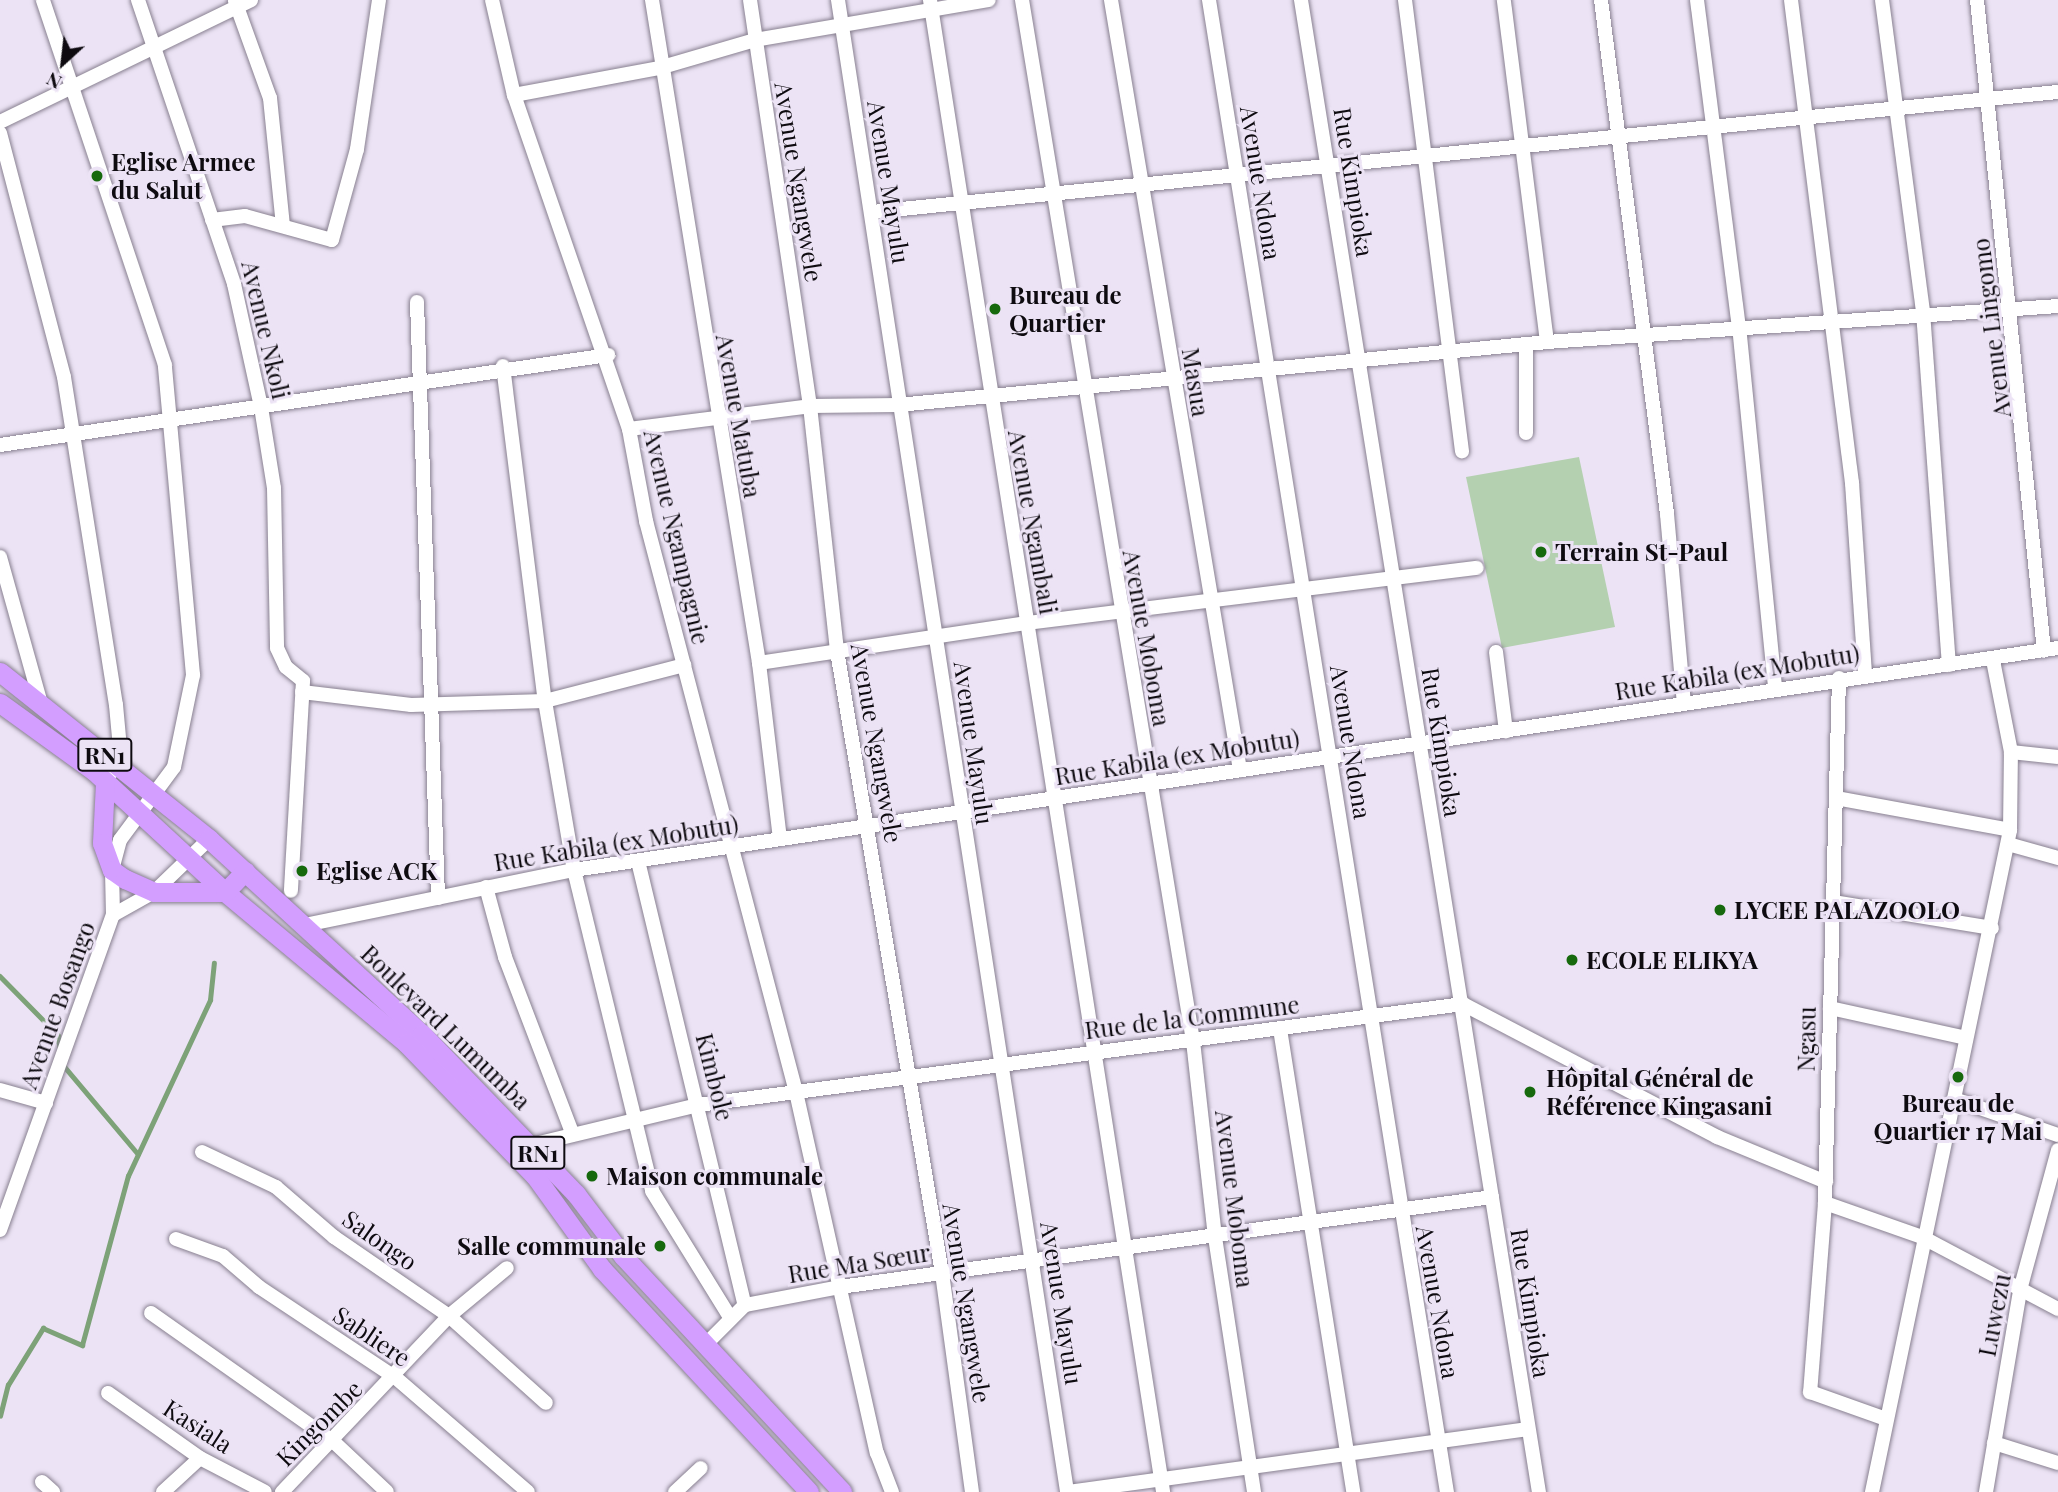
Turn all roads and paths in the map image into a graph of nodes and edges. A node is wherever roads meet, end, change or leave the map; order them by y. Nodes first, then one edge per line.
1 (43, 0) edge
2 (138, 0) edge
3 (250, 0) edge
4 (379, 0) edge
5 (492, 0) edge
6 (652, 0) edge
7 (750, 0) edge
8 (838, 0) edge
9 (989, 0) edge
10 (1022, 0) edge
11 (1111, 0) edge
12 (1209, 0) edge
13 (1301, 0) edge
14 (1405, 0) edge
15 (1504, 0) edge
16 (1601, 0) edge
17 (1697, 0) edge
18 (1791, 0) edge
19 (1882, 0) edge
20 (1977, 0) edge
21 (236, 4) edge
22 (931, 6) edge
23 (842, 29) junction
24 (755, 40) junction
25 (154, 51) junction
26 (659, 68) junction
27 (71, 85) junction
28 (2058, 92) edge
29 (514, 95) junction
30 (1989, 99) junction
31 (1896, 106) junction
32 (1806, 114) junction
33 (0, 122) edge
34 (1714, 125) junction
35 (0, 133) edge
36 (1617, 133) junction
37 (1521, 143) junction
38 (1422, 152) junction
39 (1328, 162) junction
40 (1235, 174) junction
41 (1143, 185) junction
42 (1053, 197) junction
43 (961, 206) junction
44 (872, 212) junction
45 (212, 220) junction
46 (283, 225) junction
47 (417, 302) dead end
48 (2058, 306) edge
49 (2013, 309) junction
50 (1923, 312) junction
51 (1831, 318) junction
52 (1739, 326) junction
53 (1642, 335) junction
54 (1547, 342) junction
55 (1525, 344) junction
56 (1451, 348) junction
57 (608, 355) junction
58 (1359, 356) junction
59 (1268, 364) junction
60 (503, 366) junction
61 (1171, 374) junction
62 (415, 382) junction
63 (1082, 388) junction
64 (989, 396) junction
65 (898, 405) junction
66 (810, 406) junction
67 (261, 407) junction
68 (715, 416) junction
69 (173, 419) junction
70 (629, 429) junction
71 (1526, 433) dead end
72 (73, 435) junction
73 (0, 445) edge
74 (1462, 451) dead end
75 (0, 556) edge
76 (1477, 568) dead end
77 (1393, 575) junction
78 (1303, 589) junction
79 (1210, 601) junction
80 (1120, 614) junction
81 (1027, 623) junction
82 (935, 637) junction
83 (2051, 649) edge
84 (837, 651) junction
85 (1496, 652) dead end
86 (1993, 660) junction
87 (759, 663) junction
88 (684, 665) junction
89 (1949, 665) junction
90 (0, 672) edge
91 (1865, 675) junction
92 (1839, 678) junction
93 (301, 683) junction
94 (1775, 687) junction
95 (545, 701) junction
96 (0, 703) edge
97 (1684, 703) junction
98 (41, 704) junction
99 (432, 705) junction
100 (1506, 731) junction
101 (1419, 744) junction
102 (2011, 752) junction
103 (1333, 757) junction
104 (2058, 757) edge
105 (117, 764) junction
106 (1240, 770) junction
107 (105, 783) junction
108 (1149, 784) junction
109 (154, 796) junction
110 (1836, 798) junction
111 (1053, 799) junction
112 (137, 810) junction
113 (961, 812) junction
114 (869, 827) junction
115 (2009, 837) junction
116 (209, 839) junction
117 (780, 839) junction
118 (730, 847) junction
119 (191, 857) junction
120 (2058, 858) edge
121 (638, 861) junction
122 (112, 870) junction
123 (574, 870) junction
124 (245, 871) junction
125 (486, 887) junction
126 (154, 891) junction
127 (291, 891) dead end
128 (225, 892) junction
129 (438, 898) junction
130 (1833, 902) junction
131 (113, 915) junction
132 (305, 925) junction
133 (1992, 928) junction
134 (1463, 1004) junction
135 (1830, 1008) junction
136 (1368, 1018) junction
137 (1280, 1029) junction
138 (1966, 1038) junction
139 (1193, 1041) junction
140 (1095, 1052) junction
141 (997, 1066) junction
142 (906, 1080) junction
143 (0, 1090) edge
144 (796, 1092) junction
145 (1954, 1100) junction
146 (46, 1103) junction
147 (698, 1105) junction
148 (637, 1117) junction
149 (572, 1132) junction
150 (2058, 1135) edge
151 (521, 1149) junction
152 (2058, 1150) edge
153 (202, 1152) dead end
154 (1826, 1182) junction
155 (1492, 1197) junction
156 (1825, 1203) junction
157 (1400, 1212) junction
158 (1, 1226) edge
159 (1310, 1226) junction
160 (1214, 1237) junction
161 (1923, 1237) junction
162 (176, 1239) dead end
163 (1124, 1250) junction
164 (1035, 1261) junction
165 (507, 1268) dead end
166 (942, 1273) junction
167 (840, 1287) junction
168 (2020, 1290) junction
169 (745, 1305) junction
170 (2058, 1309) edge
171 (151, 1313) dead end
172 (449, 1316) junction
173 (731, 1319) junction
174 (707, 1343) junction
175 (721, 1358) junction
176 (396, 1378) junction
177 (701, 1379) junction
178 (108, 1393) dead end
179 (545, 1403) dead end
180 (1883, 1418) junction
181 (1527, 1429) junction
182 (335, 1443) junction
183 (1439, 1443) junction
184 (1994, 1443) junction
185 (1347, 1454) junction
186 (200, 1458) junction
187 (2058, 1463) edge
188 (1250, 1466) junction
189 (701, 1468) dead end
190 (1162, 1485) edge
191 (163, 1492) edge
192 (265, 1492) edge
193 (282, 1492) edge
194 (387, 1492) edge
195 (528, 1492) edge
196 (675, 1492) edge
197 (808, 1492) edge
198 (842, 1492) edge
199 (892, 1492) edge
200 (972, 1492) edge
201 (1068, 1492) edge
202 (1254, 1492) edge
203 (1353, 1492) edge
204 (1447, 1492) edge
205 (1539, 1492) edge
206 (1872, 1492) edge
207 (1986, 1492) edge

1 - 27 street
2 - 25 street, Avenue Nkoli
3 - 21 street
4 - 46 street
5 - 29 street, Avenue Ngampagnie
6 - 26 street, Avenue Matuba
7 - 24 street, Avenue Ngangwele
8 - 23 street, Avenue Mayulu
9 - 22 street
10 - 42 street, Avenue Moboma
11 - 41 street, Masua
12 - 40 street, Avenue Ndona
13 - 39 street, Rue Kimpioka
14 - 38 street
15 - 37 street
16 - 36 street
17 - 34 street
18 - 32 street
19 - 31 street
20 - 30 street, Avenue Lingomo
21 - 25 street
21 - 46 street
22 - 23 street
22 - 43 street, Avenue Ngambali
23 - 24 street
23 - 44 street, Avenue Mayulu
24 - 26 street
24 - 66 street, Avenue Ngangwele
25 - 27 street
25 - 45 street, Avenue Nkoli
26 - 29 street
26 - 68 street, Avenue Matuba
27 - 33 street
27 - 69 street
28 - 30 street
29 - 57 street, Avenue Ngampagnie
30 - 31 street
30 - 49 street, Avenue Lingomo
31 - 32 street
31 - 50 street
32 - 34 street
32 - 51 street
34 - 36 street
34 - 52 street
35 - 72 street
36 - 37 street
36 - 53 street
37 - 38 street
37 - 54 street
38 - 39 street
38 - 56 street
39 - 40 street
39 - 58 street, Rue Kimpioka
40 - 41 street
40 - 59 street, Avenue Ndona
41 - 42 street
41 - 61 street, Masua
42 - 43 street
42 - 63 street, Avenue Moboma
43 - 44 street
43 - 64 street, Avenue Ngambali
44 - 65 street, Avenue Mayulu
45 - 46 street
45 - 67 street, Avenue Nkoli
47 - 62 street
48 - 49 street
49 - 50 street
49 - 83 street, Avenue Lingomo
50 - 51 street
50 - 89 street
51 - 52 street
51 - 91 street
52 - 53 street
52 - 94 street
53 - 54 street
53 - 97 street
54 - 55 street
55 - 56 street
55 - 71 street
56 - 58 street
56 - 74 street
57 - 60 street
57 - 70 street, Avenue Ngampagnie
58 - 59 street
58 - 77 street, Rue Kimpioka
59 - 61 street
59 - 78 street, Avenue Ndona
60 - 62 street
60 - 95 street
61 - 63 street
61 - 79 street, Masua
62 - 67 street
62 - 99 street
63 - 64 street
63 - 80 street, Avenue Moboma
64 - 65 street
64 - 81 street, Avenue Ngambali
65 - 66 street
65 - 82 street, Avenue Mayulu
66 - 68 street
66 - 84 street, Avenue Ngangwele
67 - 69 street
67 - 93 street, Avenue Nkoli
68 - 70 street
68 - 87 street, Avenue Matuba
69 - 72 street
69 - 109 street
70 - 88 street, Avenue Ngampagnie
72 - 73 street
72 - 105 street
75 - 98 street
76 - 77 street
77 - 78 street
77 - 101 street, Rue Kimpioka
78 - 79 street
78 - 103 street, Avenue Ndona
79 - 80 street
79 - 106 street, Masua
80 - 81 street
80 - 108 street, Avenue Moboma
81 - 82 street
81 - 111 street, Avenue Ngambali
82 - 84 street
82 - 113 street, Avenue Mayulu
83 - 86 street, Rue Kabila (ex Mobutu)
84 - 87 street
84 - 114 street, Avenue Ngangwele
85 - 100 street
86 - 89 street, Rue Kabila (ex Mobutu)
86 - 102 street
87 - 117 street, Avenue Matuba
88 - 95 street
88 - 118 street, Avenue Ngampagnie
89 - 91 street, Rue Kabila (ex Mobutu)
90 - 98 highway, Boulevard Lumumba / RN1
91 - 92 street, Rue Kabila (ex Mobutu)
92 - 94 street, Rue Kabila (ex Mobutu)
92 - 110 street, Ngasu
93 - 99 street
93 - 127 street
94 - 97 street, Rue Kabila (ex Mobutu)
95 - 99 street
95 - 123 street
96 - 107 highway, Boulevard Lumumba / RN1
97 - 100 street, Rue Kabila (ex Mobutu)
98 - 105 highway, Boulevard Lumumba / RN1
99 - 129 street
100 - 101 street, Rue Kabila (ex Mobutu)
101 - 103 street, Rue Kabila (ex Mobutu)
101 - 134 street, Rue Kimpioka
102 - 104 street
102 - 115 street
103 - 106 street, Rue Kabila (ex Mobutu)
103 - 136 street, Avenue Ndona
105 - 107 street
105 - 109 highway, Boulevard Lumumba / RN1
106 - 108 street, Rue Kabila (ex Mobutu)
107 - 112 highway, Boulevard Lumumba / RN1
107 - 122 highway
108 - 111 street, Rue Kabila (ex Mobutu)
108 - 139 street, Avenue Moboma
109 - 112 street
109 - 116 highway, Boulevard Lumumba / RN1
110 - 115 street
110 - 130 street, Ngasu
111 - 113 street, Rue Kabila (ex Mobutu)
111 - 140 street, Avenue Ngambali
112 - 119 highway, Boulevard Lumumba / RN1
112 - 122 street
113 - 114 street, Rue Kabila (ex Mobutu)
113 - 141 street, Avenue Mayulu
114 - 117 street, Rue Kabila (ex Mobutu)
114 - 142 street, Avenue Ngangwele
115 - 120 street
115 - 133 street
116 - 119 street
116 - 124 highway, Boulevard Lumumba / RN1
117 - 118 street, Rue Kabila (ex Mobutu)
118 - 121 street, Rue Kabila (ex Mobutu)
118 - 144 street, Avenue Ngampagnie
119 - 126 street
119 - 128 highway, Boulevard Lumumba / RN1
121 - 123 street, Rue Kabila (ex Mobutu)
121 - 147 street, Kimbole
122 - 126 highway
122 - 131 street
123 - 125 street, Rue Kabila (ex Mobutu)
123 - 148 street
124 - 128 highway
124 - 132 highway, Boulevard Lumumba / RN1
125 - 129 street, Rue Kabila (ex Mobutu)
125 - 149 street
126 - 128 highway
126 - 131 street
128 - 151 highway, Boulevard Lumumba / RN1
129 - 132 street, Rue Kabila (ex Mobutu)
130 - 133 street
130 - 135 street, Ngasu
131 - 146 street, Avenue Bosango
132 - 151 highway, Boulevard Lumumba / RN1
133 - 138 street
134 - 136 street, Rue de la Commune
134 - 154 street
134 - 155 street, Rue Kimpioka
135 - 138 street
135 - 154 street, Ngasu
136 - 137 street, Rue de la Commune
136 - 157 street, Avenue Ndona
137 - 139 street, Rue de la Commune
137 - 159 street
138 - 145 street
139 - 140 street, Rue de la Commune
139 - 160 street, Avenue Moboma
140 - 141 street, Rue de la Commune
140 - 163 street, Avenue Ngambali
141 - 142 street, Rue de la Commune
141 - 164 street, Avenue Mayulu
142 - 144 street, Rue de la Commune
142 - 166 street, Avenue Ngangwele
143 - 146 street
144 - 147 street, Rue de la Commune
144 - 167 street, Avenue Ngampagnie
145 - 150 street
145 - 161 street
146 - 158 street, Avenue Bosango
147 - 148 street, Rue de la Commune
147 - 169 street, Kimbole
148 - 149 street, Rue de la Commune
148 - 173 street
149 - 151 street, Rue de la Commune
151 - 174 highway, Boulevard Lumumba / RN1
151 - 177 highway, Boulevard Lumumba / RN1
152 - 168 street, Luwezu
153 - 172 street, Salongo
154 - 156 street, Ngasu
155 - 157 street, Rue Ma Sœur
155 - 181 street, Rue Kimpioka
156 - 161 street
156 - 180 street, Ngasu
157 - 159 street, Rue Ma Sœur
157 - 183 street, Avenue Ndona
159 - 160 street, Rue Ma Sœur
159 - 185 street
160 - 163 street, Rue Ma Sœur
160 - 188 street, Avenue Moboma
161 - 168 street
161 - 180 street
162 - 176 street, Sabliere
163 - 164 street, Rue Ma Sœur
163 - 190 street, Avenue Ngambali
164 - 166 street, Rue Ma Sœur
164 - 201 street, Avenue Mayulu
165 - 172 street, Kingombe
166 - 167 street, Rue Ma Sœur
166 - 200 street, Avenue Ngangwele
167 - 169 street, Rue Ma Sœur
167 - 199 street, Avenue Ngampagnie
168 - 170 street
168 - 184 street, Luwezu
169 - 173 street
171 - 182 street
172 - 176 street, Kingombe
172 - 179 street, Salongo
173 - 174 street
174 - 175 highway, Boulevard Lumumba / RN1
175 - 177 highway
175 - 198 highway, Boulevard Lumumba / RN1
176 - 182 street, Kingombe
176 - 195 street, Sabliere
177 - 197 highway, Boulevard Lumumba / RN1
178 - 186 street, Kasiala
180 - 206 street
181 - 183 street
181 - 205 street, Rue Kimpioka
182 - 193 street, Kingombe
182 - 194 street
183 - 185 street
183 - 204 street, Avenue Ndona
184 - 187 street
184 - 207 street, Luwezu
185 - 188 street
185 - 203 street
186 - 191 street
186 - 192 street, Kasiala
188 - 190 street
188 - 202 street, Avenue Moboma
189 - 196 street
190 - 201 street

